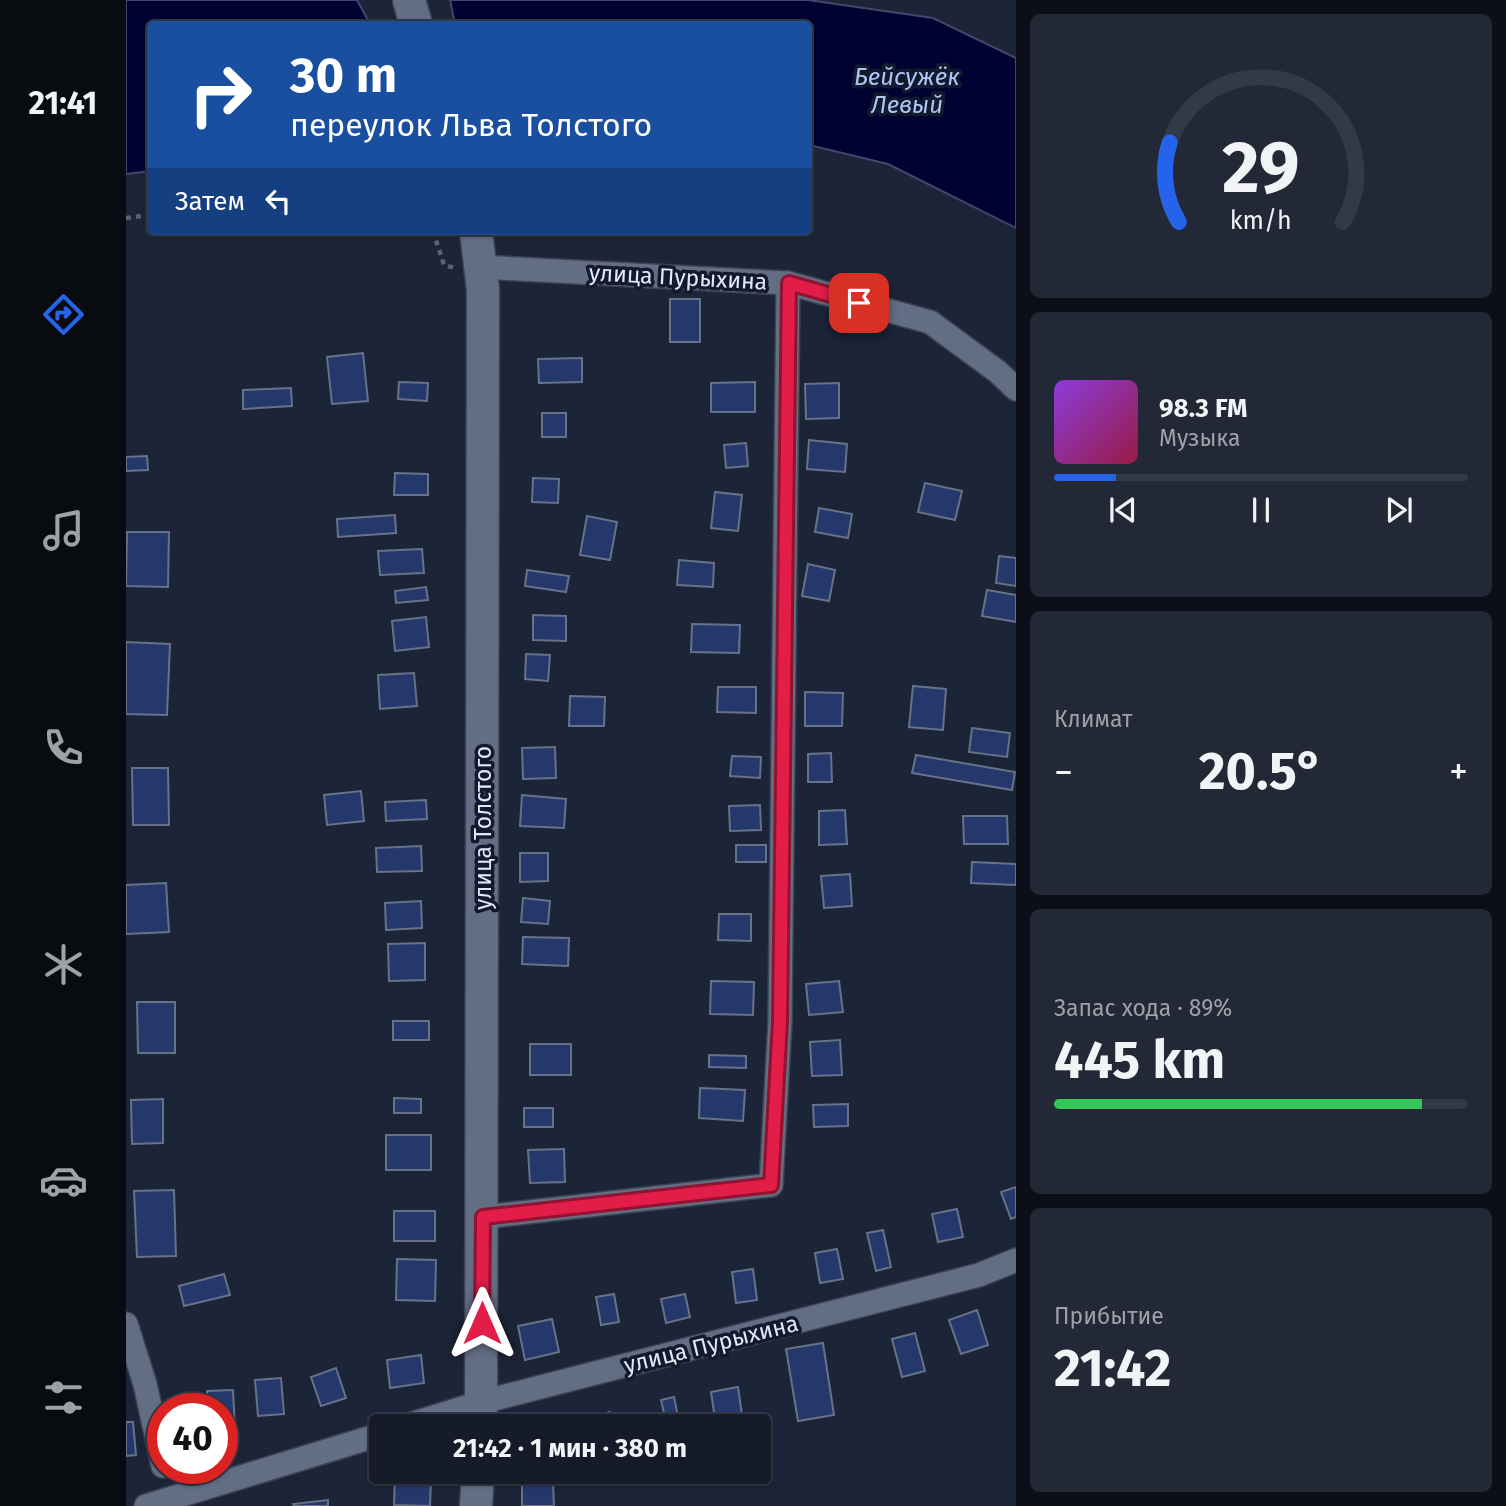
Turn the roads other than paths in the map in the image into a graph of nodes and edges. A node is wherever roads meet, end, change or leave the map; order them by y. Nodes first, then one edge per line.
1 (409, 0) edge
2 (415, 21) edge
3 (476, 235) edge
4 (480, 267) junction
5 (789, 283) junction
6 (1016, 389) edge
7 (483, 1217) junction
8 (1016, 1260) edge
9 (126, 1324) edge
10 (147, 1393) edge
11 (482, 1414) edge
12 (369, 1438) edge
13 (167, 1484) edge
14 (477, 1484) edge
15 (171, 1499) junction
16 (146, 1506) edge
17 (476, 1506) edge

1 - 2 street
3 - 4 street, улица Толстого
4 - 5 street, улица Пурыхина
4 - 7 street, улица Толстого
5 - 6 street, улица Пурыхина
5 - 7 street
7 - 11 street, улица Толстого
8 - 11 street, улица Пурыхина
9 - 10 street
12 - 15 street
13 - 15 street
14 - 17 street
15 - 16 street

